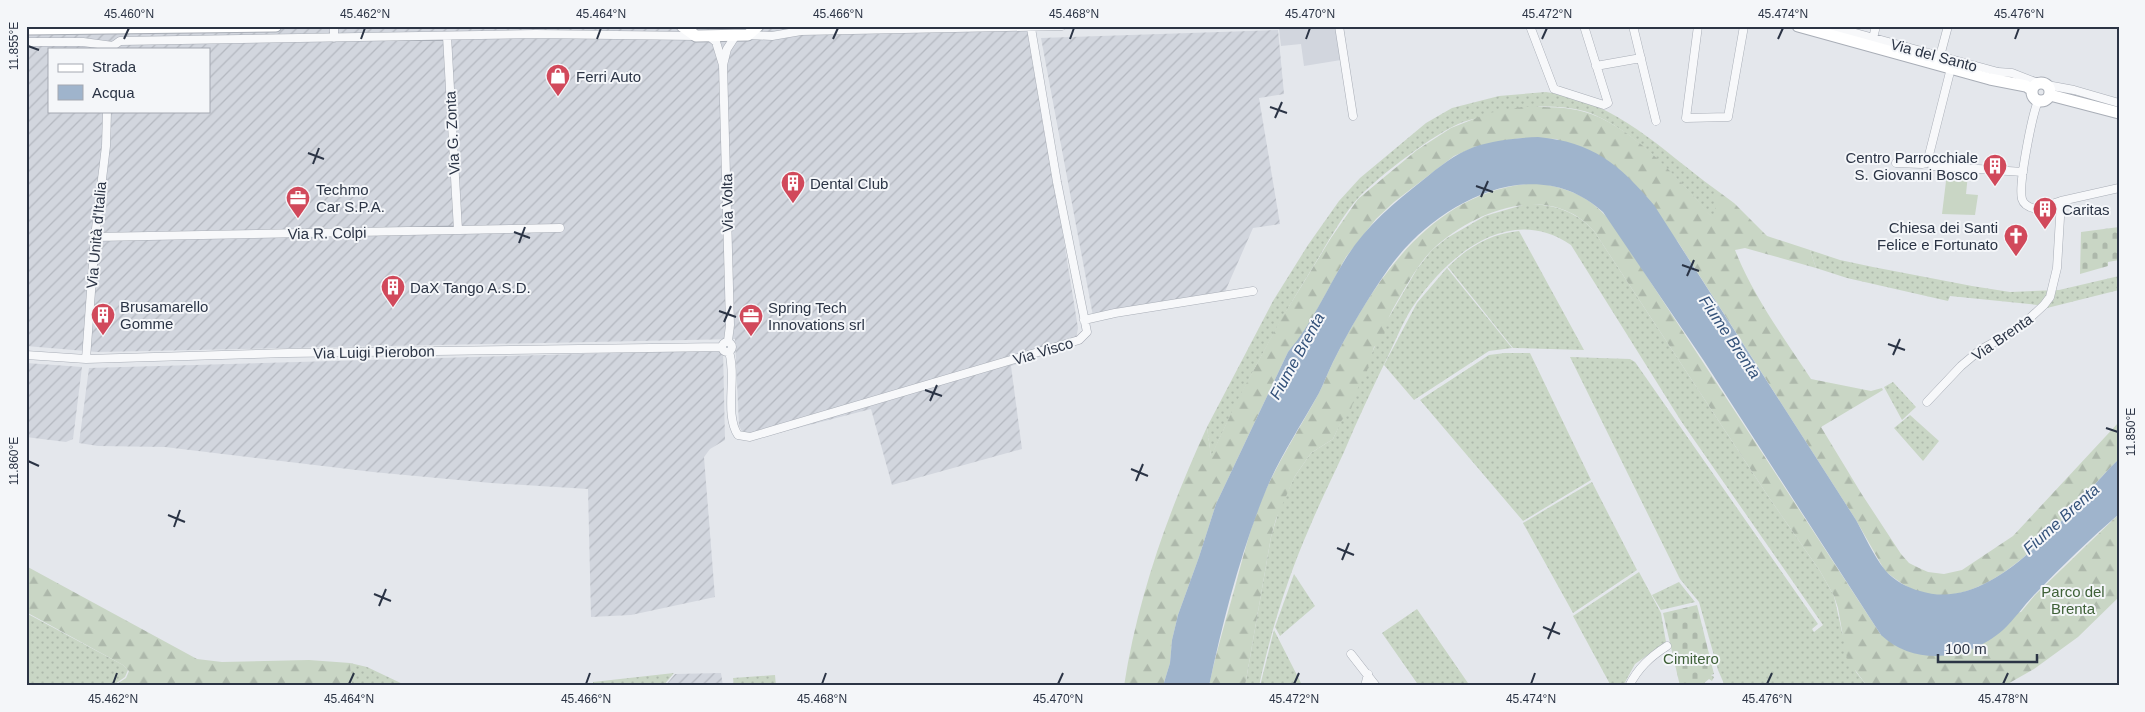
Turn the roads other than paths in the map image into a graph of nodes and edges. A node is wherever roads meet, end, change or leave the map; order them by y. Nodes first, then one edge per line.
1 (276, 26) edge
2 (334, 26) edge
3 (552, 26) edge
4 (683, 26) edge
5 (1062, 26) edge
6 (1339, 26) edge
7 (1530, 26) edge
8 (1584, 26) edge
9 (1632, 26) edge
10 (1698, 26) edge
11 (1744, 26) edge
12 (1798, 26) edge
13 (1830, 26) edge
14 (1876, 26) edge
15 (1948, 26) edge
16 (759, 27) edge
17 (1031, 28) junction
18 (26, 29) edge
19 (736, 35) junction
20 (748, 35) junction
21 (447, 36) junction
22 (553, 36) junction
23 (696, 36) junction
24 (709, 36) junction
25 (334, 38) junction
26 (1873, 38) junction
27 (26, 42) edge
28 (112, 48) edge
29 (1940, 56) junction
30 (1641, 58) junction
31 (723, 65) junction
32 (1596, 66) junction
33 (1951, 68) junction
34 (2041, 88) junction
35 (2038, 101) joint
36 (2100, 103) junction
37 (2119, 103) edge
38 (108, 112) edge
39 (2119, 113) edge
40 (1353, 116) dead end
41 (1656, 121) dead end
42 (1930, 162) junction
43 (1896, 163) dead end
44 (2024, 172) junction
45 (2119, 188) edge
46 (2061, 201) junction
47 (560, 228) dead end
48 (458, 230) junction
49 (95, 237) junction
50 (1253, 291) dead end
51 (1084, 320) junction
52 (726, 347) junction
53 (26, 355) edge
54 (86, 359) junction
55 (1927, 402) dead end
56 (732, 426) joint
57 (1667, 646) dead end
58 (1351, 654) dead end
59 (1368, 674) junction
60 (1365, 686) edge
61 (1376, 686) edge
62 (1629, 686) edge

1 - 18 street
2 - 25 street
3 - 22 street
4 - 23 street
5 - 17 street
6 - 40 street
7 - 32 street
8 - 32 street
9 - 30 street
10 - 11 street
12 - 33 street, Via del Santo
13 - 26 street, Via del Santo
14 - 26 street
15 - 29 street
16 - 20 street
17 - 20 street
17 - 51 street, Via Visco
19 - 20 street
19 - 24 street
19 - 31 street
21 - 22 street
21 - 25 street
21 - 48 street, Via G. Zonta
22 - 23 street
23 - 24 street
24 - 31 street
25 - 28 street
26 - 29 street, Via del Santo
27 - 28 street
29 - 34 street, Via del Santo
30 - 32 street
30 - 41 street
31 - 52 street, Via Volta
33 - 34 street, Via del Santo
33 - 42 street
34 - 35 street
34 - 36 street
35 - 44 street
36 - 37 street
36 - 39 street
38 - 49 street, Via Unità d'Italia
42 - 43 street
42 - 44 street
44 - 46 street
45 - 46 street
46 - 55 street, Via Brenta
47 - 48 street, Via R. Colpi
48 - 49 street, Via R. Colpi
49 - 54 street, Via Unità d'Italia
50 - 51 street
51 - 56 street, Via Visco
52 - 54 street, Via Luigi Pierobon
52 - 56 street, Via Volta
53 - 54 street, Via Luigi Pierobon
57 - 62 street
58 - 59 street
59 - 60 street
59 - 61 street

